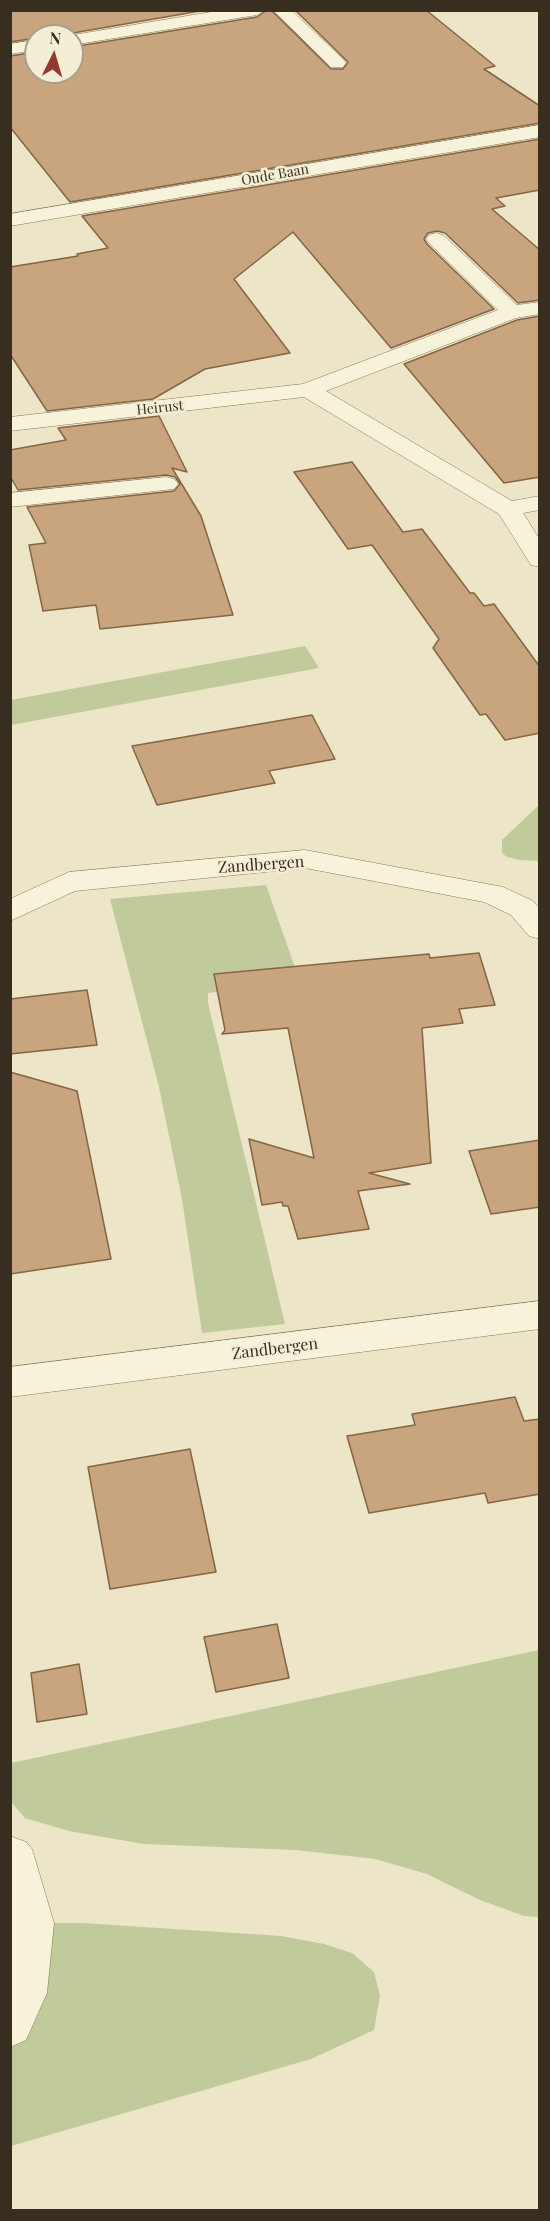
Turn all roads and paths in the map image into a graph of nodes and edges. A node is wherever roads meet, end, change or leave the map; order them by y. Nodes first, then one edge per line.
1 (257, 10) edge
2 (281, 10) edge
3 (84, 38) edge
4 (338, 63) dead end
5 (540, 131) edge
6 (10, 220) edge
7 (436, 239) dead end
8 (540, 308) edge
9 (512, 312) junction
10 (308, 390) junction
11 (10, 424) edge
12 (166, 484) dead end
13 (10, 500) edge
14 (540, 503) edge
15 (508, 509) junction
16 (540, 560) edge
17 (10, 911) edge
18 (540, 929) edge
19 (540, 1315) edge
20 (10, 1382) edge
21 (10, 1857) edge
22 (10, 2024) edge

1 - 3 street
2 - 4 street
5 - 6 street, Oude Baan
7 - 9 street
8 - 9 street, Heirust
9 - 10 street, Heirust
10 - 11 street, Heirust
10 - 15 street
12 - 13 street
14 - 15 street
15 - 16 street
17 - 18 street, Zandbergen
19 - 20 street, Zandbergen
21 - 22 street

